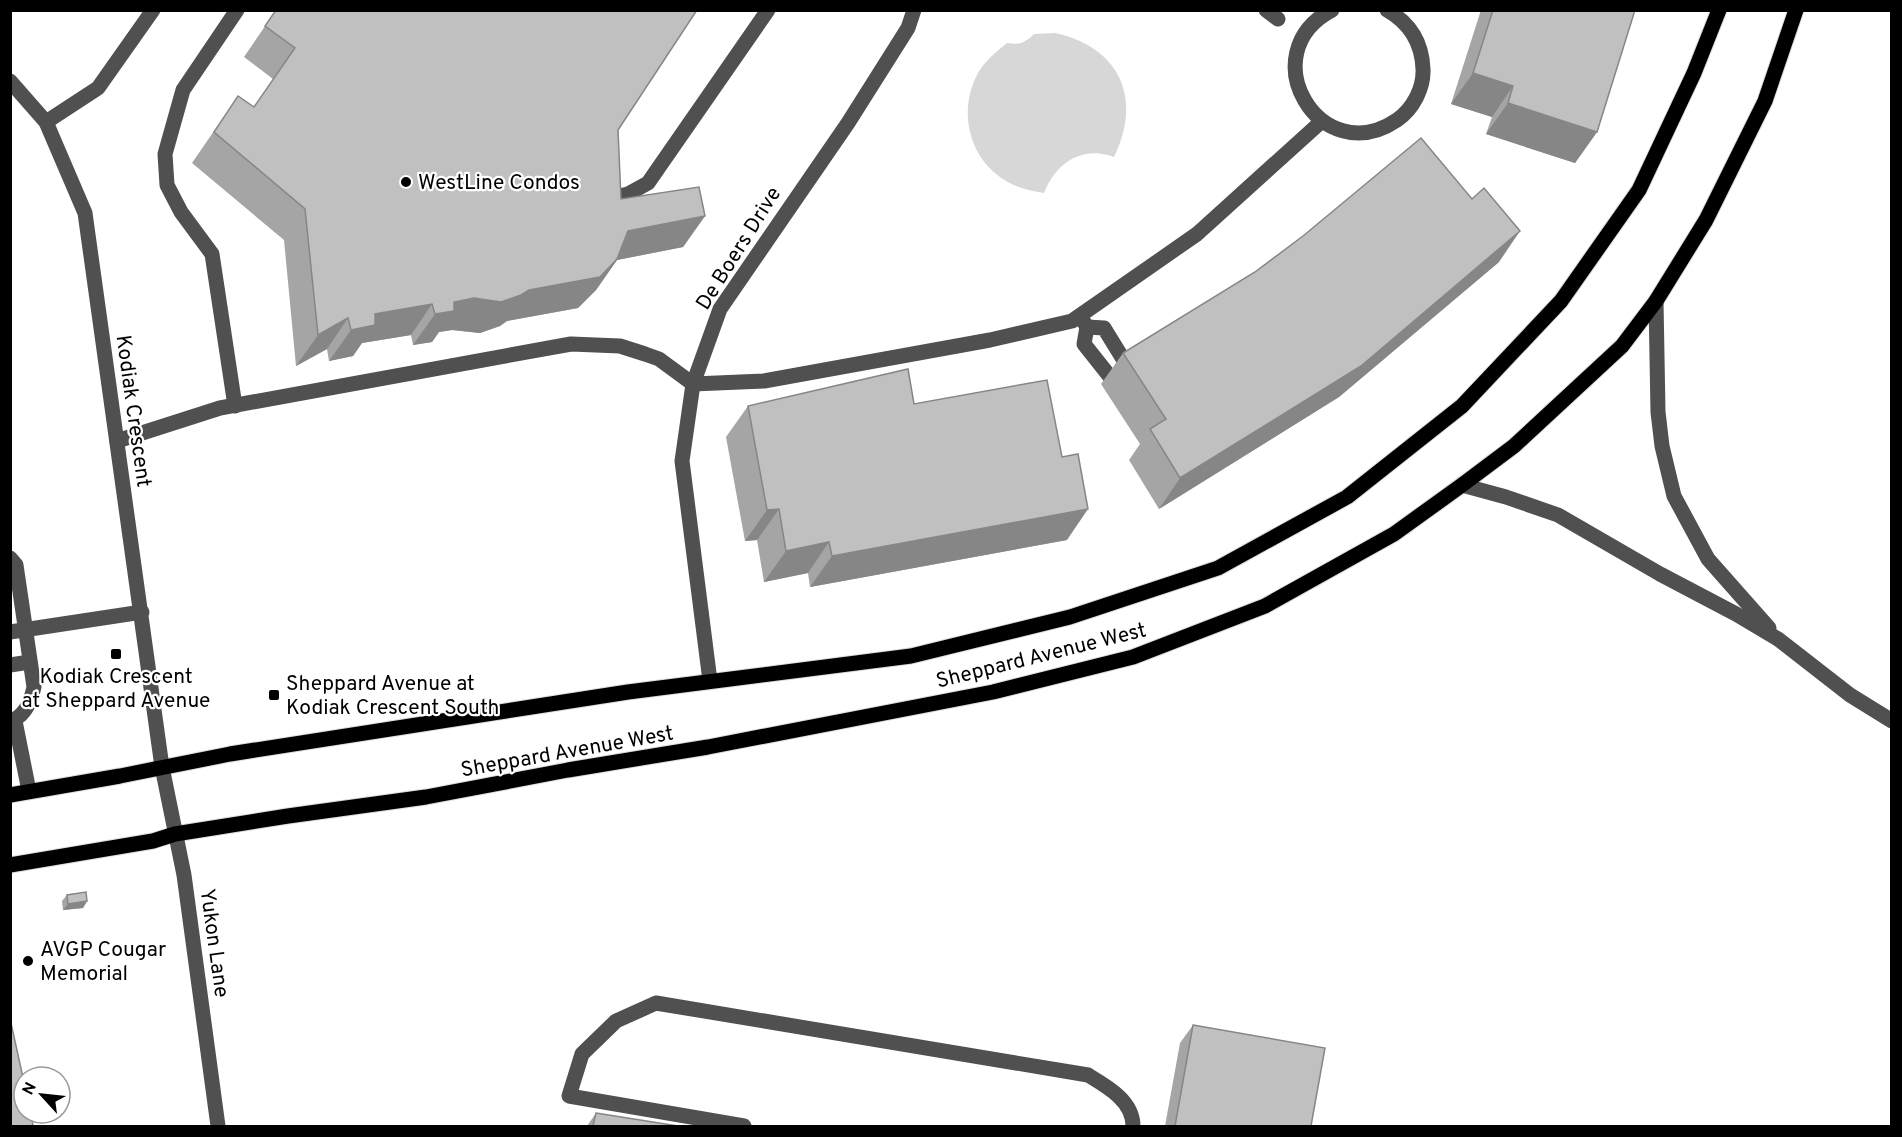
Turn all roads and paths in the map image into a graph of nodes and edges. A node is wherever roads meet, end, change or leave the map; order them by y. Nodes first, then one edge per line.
1 (153, 10) edge
2 (237, 10) edge
3 (768, 10) edge
4 (914, 10) edge
5 (1332, 10) edge
6 (1387, 10) edge
7 (1719, 10) edge
8 (1796, 10) edge
9 (10, 81) edge
10 (1322, 121) junction
11 (46, 122) junction
12 (598, 201) edge
13 (1656, 301) junction
14 (1084, 321) junction
15 (1128, 367) edge
16 (1111, 378) dead end
17 (693, 384) junction
18 (235, 406) junction
19 (117, 441) junction
20 (1462, 485) junction
21 (10, 558) edge
22 (142, 612) junction
23 (18, 632) edge
24 (1778, 639) junction
25 (30, 662) junction
26 (10, 665) edge
27 (710, 681) junction
28 (13, 721) edge
29 (1892, 721) edge
30 (162, 766) junction
31 (29, 791) junction
32 (10, 795) edge
33 (175, 834) junction
34 (10, 865) edge
35 (218, 1126) edge
36 (744, 1126) edge
37 (1133, 1126) edge

1 - 11 street
2 - 18 street
3 - 12 street
4 - 17 street, De Boers Drive
5 - 10 street
6 - 10 street
7 - 27 main road, Sheppard Avenue West
8 - 13 main road, Sheppard Avenue West
9 - 11 street, Kodiak Crescent
10 - 14 street
11 - 19 street, Kodiak Crescent
13 - 20 main road, Sheppard Avenue West
13 - 24 street
14 - 15 street
14 - 16 street
14 - 17 street
17 - 18 street
17 - 27 street, De Boers Drive
18 - 19 street
19 - 22 street, Kodiak Crescent
20 - 24 street
20 - 33 main road, Sheppard Avenue West
21 - 23 street
22 - 23 street
22 - 30 street, Kodiak Crescent
23 - 25 street
24 - 29 street
25 - 26 street
25 - 28 street
27 - 30 main road, Sheppard Avenue West
28 - 31 street
30 - 31 main road, Sheppard Avenue West
30 - 33 street, Yukon Lane
31 - 32 main road, Sheppard Avenue West
33 - 34 main road, Sheppard Avenue West
33 - 35 street, Yukon Lane
36 - 37 street

